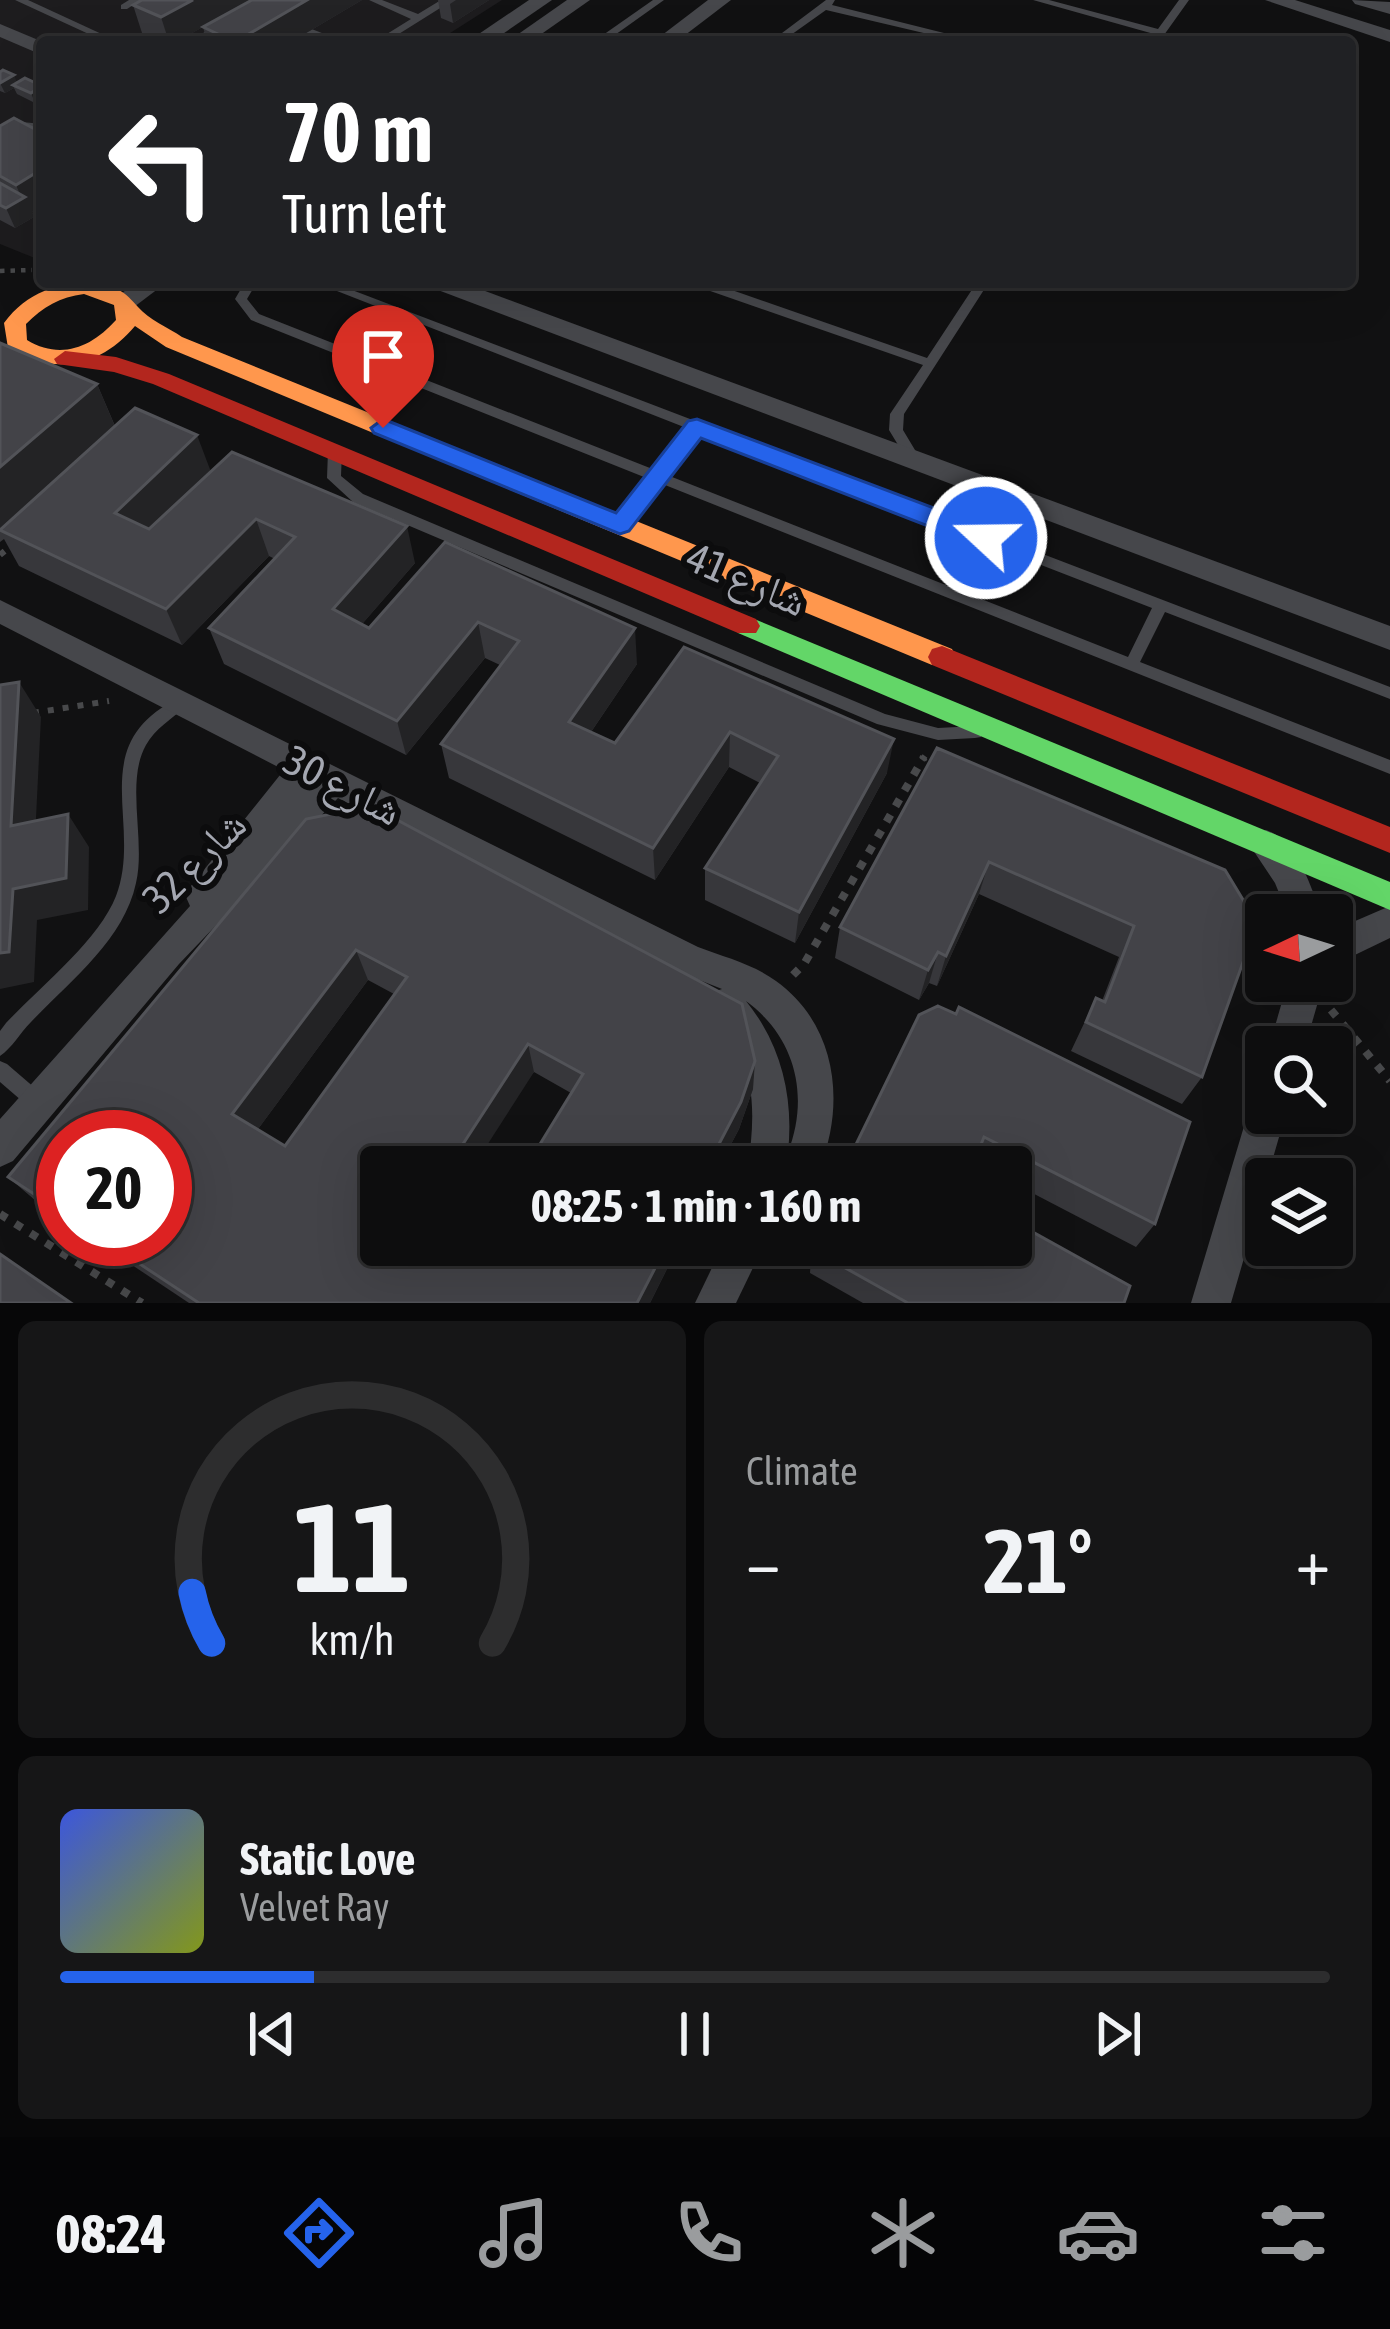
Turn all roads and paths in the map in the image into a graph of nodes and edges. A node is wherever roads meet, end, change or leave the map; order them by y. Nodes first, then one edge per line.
1 (20, 0) edge
2 (136, 0) edge
3 (374, 0) edge
4 (542, 0) edge
5 (580, 0) edge
6 (659, 0) edge
7 (721, 0) edge
8 (1038, 0) edge
9 (1184, 0) edge
10 (1275, 0) edge
11 (1362, 0) edge
12 (441, 1) edge
13 (828, 3) edge
14 (124, 7) dead end
15 (1390, 8) edge
16 (418, 18) junction
17 (233, 20) edge
18 (0, 30) edge
19 (309, 31) dead end
20 (101, 36) edge
21 (205, 36) edge
22 (321, 36) edge
23 (389, 36) edge
24 (486, 36) edge
25 (526, 36) edge
26 (607, 36) edge
27 (671, 36) edge
28 (783, 36) edge
29 (952, 36) edge
30 (1150, 36) edge
31 (1157, 36) edge
32 (1390, 36) edge
33 (36, 47) edge
34 (36, 126) edge
35 (0, 134) edge
36 (36, 271) edge
37 (4, 278) edge
38 (36, 281) edge
39 (76, 288) edge
40 (99, 288) edge
41 (147, 288) edge
42 (247, 288) edge
43 (336, 288) edge
44 (454, 288) edge
45 (714, 288) edge
46 (979, 288) edge
47 (126, 306) junction
48 (7, 330) edge
49 (65, 359) junction
50 (927, 362) junction
51 (697, 427) junction
52 (335, 452) junction
53 (916, 463) junction
54 (658, 477) junction
55 (984, 488) junction
56 (945, 522) junction
57 (620, 525) junction
58 (986, 538) junction
59 (17, 541) edge
60 (0, 555) edge
61 (1161, 605) junction
62 (0, 611) edge
63 (1390, 638) edge
64 (1131, 665) junction
65 (1390, 693) edge
66 (170, 697) junction
67 (23, 715) edge
68 (995, 729) junction
69 (938, 734) junction
70 (1390, 767) edge
71 (320, 774) junction
72 (1390, 840) edge
73 (1266, 844) junction
74 (1297, 894) edge
75 (1390, 896) edge
76 (1390, 922) edge
77 (1353, 937) edge
78 (686, 959) junction
79 (765, 993) junction
80 (1324, 1002) edge
81 (0, 1047) edge
82 (0, 1070) edge
83 (1390, 1081) edge
84 (38, 1103) junction
85 (1261, 1134) edge
86 (771, 1146) edge
87 (812, 1146) edge
88 (0, 1148) edge
89 (0, 1214) edge
90 (734, 1266) edge
91 (142, 1303) edge
92 (715, 1303) edge
93 (1211, 1303) edge

1 - 20 lane
2 - 14 lane
3 - 16 lane
4 - 24 street
5 - 25 street
6 - 26 lane
7 - 27 street
8 - 30 lane
9 - 31 lane
10 - 32 street
11 - 15 street
12 - 16 lane
13 - 28 lane
13 - 29 lane
16 - 23 lane
17 - 21 lane
18 - 33 street
19 - 22 lane
34 - 35 lane
36 - 37 path
37 - 38 street
39 - 48 street
40 - 47 street, شارع 41
41 - 47 street
42 - 54 lane
43 - 51 lane
44 - 53 street
45 - 50 lane
46 - 50 lane
47 - 49 street
47 - 57 street, شارع 41
48 - 49 street, شارع 41
49 - 52 street, شارع 41
50 - 53 lane
51 - 54 lane
51 - 56 lane
52 - 68 street, شارع 41
52 - 69 lane
53 - 55 street
54 - 57 lane
54 - 64 lane
55 - 56 lane
55 - 58 lane
55 - 63 street
56 - 58 lane
57 - 72 street, شارع 41
58 - 61 lane
59 - 60 path
61 - 64 lane
61 - 65 lane
62 - 66 street, شارع 30
64 - 70 lane
66 - 67 path
66 - 71 street, شارع 30
66 - 81 lane
68 - 69 lane
68 - 73 street, شارع 41
69 - 79 path
71 - 78 street, شارع 30
71 - 84 street, شارع 32
73 - 74 street
73 - 75 street, شارع 41
76 - 77 street
78 - 79 street, شارع 30
78 - 86 street, شارع 30
79 - 87 street, شارع 30
80 - 83 path
82 - 84 lane
84 - 88 street, شارع 32
85 - 93 street
89 - 91 path
90 - 92 street

